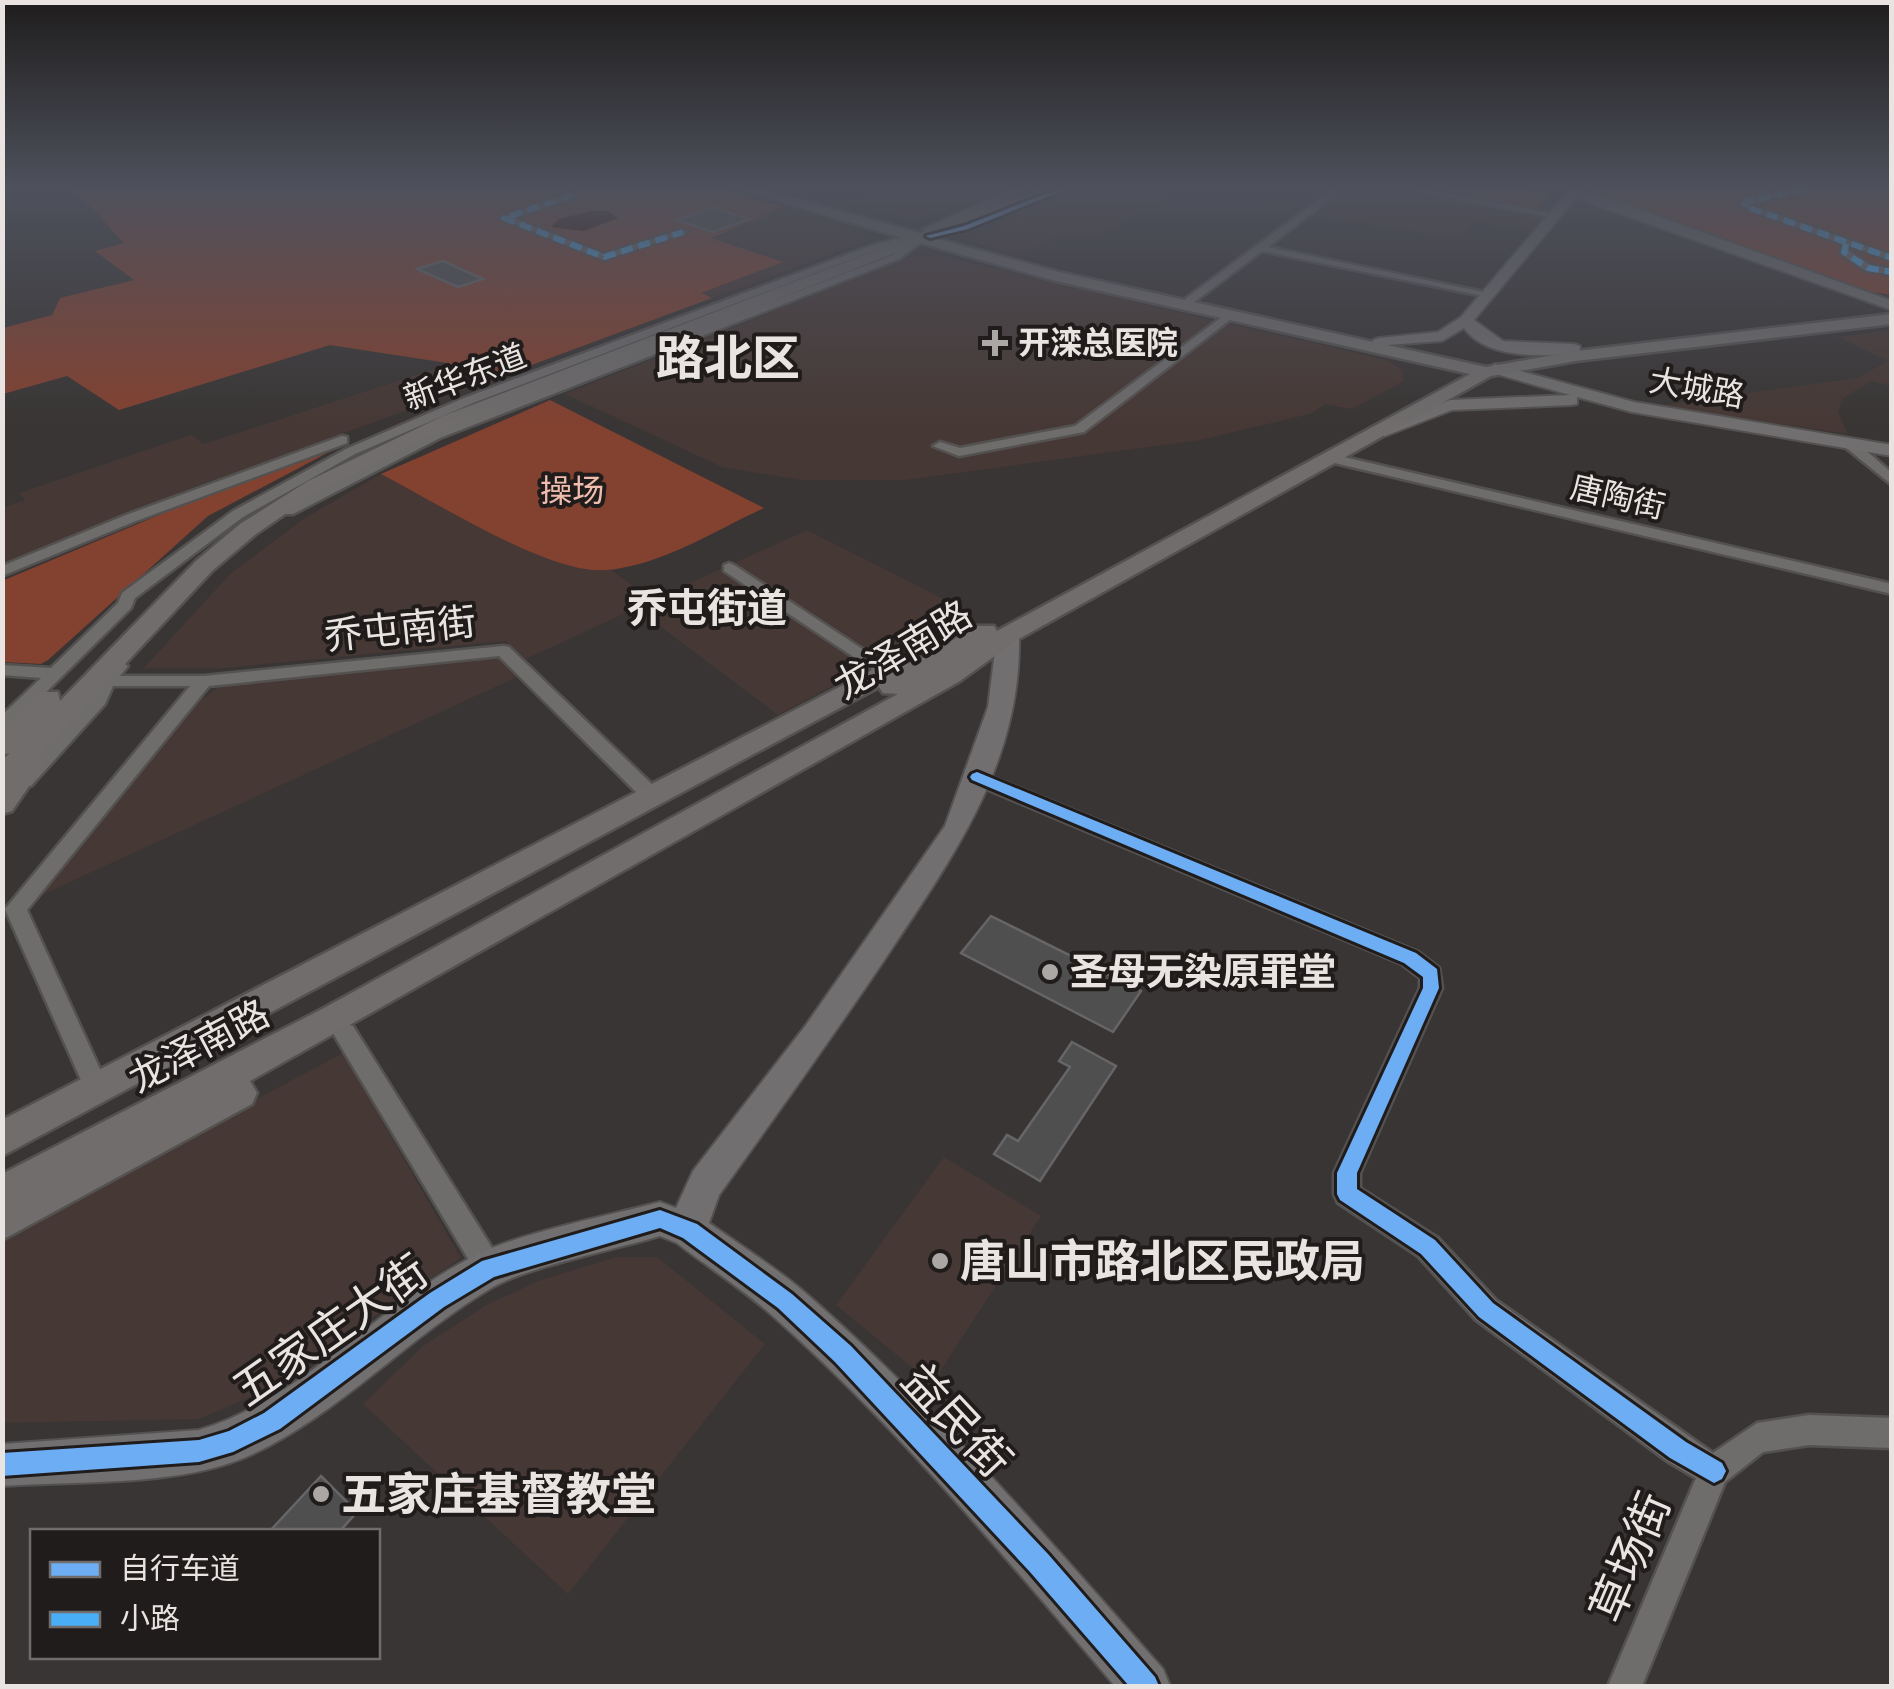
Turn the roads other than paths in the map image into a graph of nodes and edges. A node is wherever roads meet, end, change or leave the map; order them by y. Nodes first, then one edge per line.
1 (838, 268) edge
2 (843, 268) edge
3 (1028, 268) edge
4 (1051, 268) edge
5 (1234, 268) edge
6 (1359, 268) edge
7 (1511, 268) edge
8 (1777, 268) edge
9 (1488, 294) junction
10 (1189, 301) junction
11 (1892, 312) edge
12 (1230, 316) junction
13 (1466, 320) junction
14 (1342, 341) junction
15 (1379, 343) junction
16 (1575, 352) junction
17 (1481, 368) junction
18 (1414, 401) junction
19 (1620, 405) junction
20 (408, 426) junction
21 (1379, 432) junction
22 (1850, 444) junction
23 (940, 446) dead end
24 (1892, 450) edge
25 (1332, 458) junction
26 (1892, 481) edge
27 (728, 568) dead end
28 (2, 572) edge
29 (1892, 589) edge
30 (1008, 635) junction
31 (941, 668) junction
32 (2, 670) edge
33 (890, 672) junction
34 (57, 674) junction
35 (101, 681) junction
36 (204, 681) junction
37 (50, 711) junction
38 (2, 726) edge
39 (2, 736) edge
40 (2, 746) edge
41 (977, 778) junction
42 (6, 792) edge
43 (652, 796) junction
44 (345, 1034) junction
45 (98, 1091) junction
46 (2, 1139) edge
47 (2, 1172) edge
48 (2, 1194) edge
49 (2, 1221) edge
50 (690, 1231) junction
51 (489, 1268) junction
52 (1892, 1434) edge
53 (2, 1465) edge
54 (1714, 1471) junction
55 (1146, 1686) edge
56 (1625, 1686) edge

1 - 20 main road, 新华东道
2 - 35 main road, 新华东道
3 - 12 main road
4 - 10 main road
5 - 10 street
6 - 9 street
7 - 9 street
8 - 11 street
9 - 13 street
10 - 15 main road
11 - 16 main road, 龙泽南路
12 - 14 main road
12 - 23 street
13 - 15 street
13 - 16 street
14 - 17 main road
14 - 18 main road
15 - 17 main road
16 - 17 main road, 龙泽南路
16 - 19 street
17 - 18 main road, 龙泽南路
17 - 19 street
17 - 21 main road, 龙泽南路
18 - 31 main road, 龙泽南路
19 - 21 street
19 - 22 street, 大城路
20 - 28 street
20 - 34 street
20 - 37 main road, 新华东道
21 - 25 main road, 龙泽南路
22 - 24 street, 大城路
22 - 26 street
25 - 29 street, 唐陶街
25 - 30 main road, 龙泽南路
27 - 33 street
30 - 31 main road, 龙泽南路
30 - 41 street
31 - 33 main road
31 - 44 main road
31 - 47 main road, 龙泽南路
31 - 48 main road, 龙泽南路
32 - 34 street
33 - 43 main road
34 - 38 street
35 - 36 street, 乔屯南街
35 - 37 main road, 新华东道
35 - 42 street
36 - 43 street, 乔屯南街
36 - 45 street
37 - 39 main road
37 - 40 main road, 新华东道
37 - 42 main road
41 - 50 street
41 - 54 street
43 - 45 main road
44 - 49 main road
44 - 51 street
45 - 46 main road
50 - 51 street, 五家庄大街
50 - 55 street, 益民街
51 - 53 street, 五家庄大街
52 - 54 street, 草场街
54 - 56 street, 草场街

